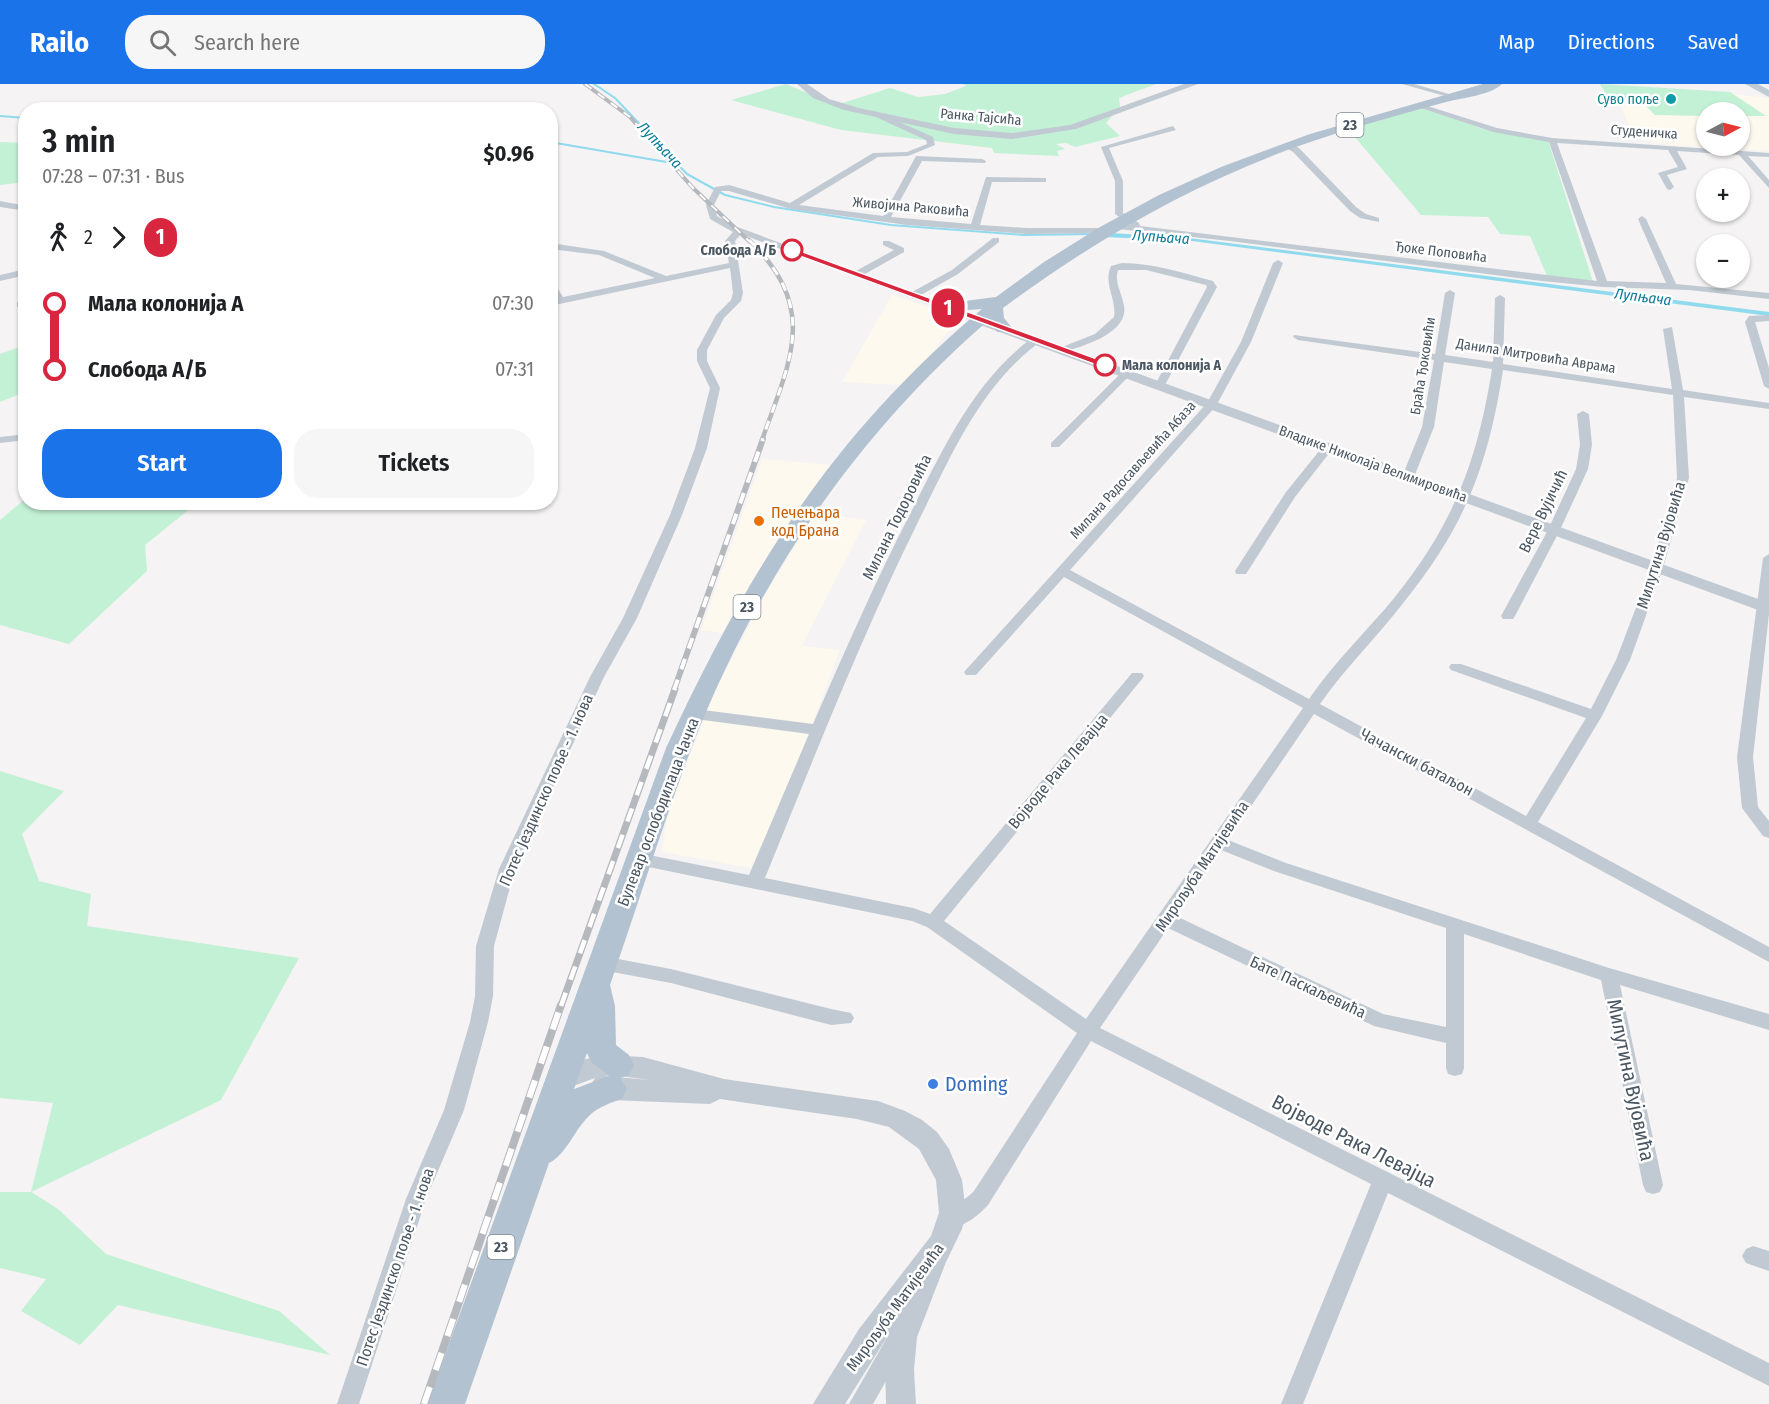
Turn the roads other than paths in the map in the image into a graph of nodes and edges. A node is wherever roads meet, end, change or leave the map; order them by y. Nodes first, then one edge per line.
1 (802, 84) edge
2 (1193, 84) edge
3 (1406, 84) edge
4 (1496, 84) edge
5 (1750, 84) edge
6 (1769, 94) edge
7 (1452, 96) junction
8 (1421, 105) junction
9 (879, 115) junction
10 (1173, 128) dead end
11 (1552, 140) junction
12 (1287, 145) junction
13 (1671, 148) junction
14 (1696, 150) edge
15 (1750, 153) edge
16 (1769, 154) edge
17 (1744, 156) edge
18 (982, 161) dead end
19 (1043, 180) dead end
20 (1769, 185) edge
21 (1670, 187) dead end
22 (0, 204) edge
23 (791, 206) junction
24 (18, 207) edge
25 (886, 219) junction
26 (1642, 219) dead end
27 (1376, 220) dead end
28 (1113, 225) junction
29 (975, 226) junction
30 (1147, 230) junction
31 (739, 231) junction
32 (996, 240) dead end
33 (886, 243) dead end
34 (558, 247) edge
35 (1278, 263) dead end
36 (732, 266) junction
37 (18, 274) edge
38 (858, 274) junction
39 (0, 278) edge
40 (668, 280) junction
41 (1603, 284) junction
42 (1672, 286) junction
43 (1739, 288) edge
44 (1450, 293) dead end
45 (1742, 293) junction
46 (914, 295) junction
47 (1769, 296) edge
48 (1500, 298) dead end
49 (558, 301) edge
50 (995, 303) junction
51 (939, 305) junction
52 (1769, 318) edge
53 (978, 319) junction
54 (1000, 327) junction
55 (1668, 329) dead end
56 (959, 335) junction
57 (1298, 337) dead end
58 (1036, 340) junction
59 (1062, 349) junction
60 (1440, 356) junction
61 (1498, 366) junction
62 (1127, 373) junction
63 (1160, 385) junction
64 (1769, 386) edge
65 (1678, 393) junction
66 (1212, 404) junction
67 (1769, 406) edge
68 (1583, 414) dead end
69 (18, 438) edge
70 (0, 440) edge
71 (1054, 445) dead end
72 (1328, 447) junction
73 (1408, 477) junction
74 (1465, 497) junction
75 (1554, 530) junction
76 (1769, 558) edge
77 (1657, 568) junction
78 (1063, 571) junction
79 (1240, 571) dead end
80 (1765, 608) edge
81 (1508, 616) dead end
82 (1456, 667) dead end
83 (971, 672) dead end
84 (1137, 676) dead end
85 (1312, 706) junction
86 (694, 714) junction
87 (1595, 716) junction
88 (818, 730) junction
89 (1530, 823) junction
90 (1769, 832) edge
91 (1217, 842) junction
92 (639, 859) junction
93 (755, 882) junction
94 (1166, 920) junction
95 (933, 921) junction
96 (1455, 924) junction
97 (1769, 955) edge
98 (599, 974) junction
99 (1609, 975) junction
100 (845, 1018) dead end
101 (1769, 1022) edge
102 (1088, 1031) junction
103 (1455, 1037) junction
104 (1455, 1068) dead end
105 (569, 1069) junction
106 (614, 1077) junction
107 (533, 1157) junction
108 (1383, 1180) junction
109 (1653, 1185) dead end
110 (952, 1220) junction
111 (933, 1257) junction
112 (903, 1337) junction
113 (1769, 1376) edge
114 (348, 1404) edge
115 (446, 1404) edge
116 (828, 1404) edge
117 (860, 1404) edge
118 (901, 1404) edge
119 (1292, 1404) edge

1 - 9 street, Ранка Тајсића
2 - 9 street, Ранка Тајсића
3 - 7 street
4 - 7 main road, Булевар ослободилаца Чачка / 23
5 - 6 main road
7 - 8 main road, Булевар ослободилаца Чачка / 23
8 - 11 street, Студеничка
8 - 12 main road, Булевар ослободилаца Чачка / 23
9 - 23 street
10 - 28 street
11 - 13 street, Студеничка
11 - 41 street
12 - 27 street
12 - 28 main road, Булевар ослободилаца Чачка / 23
13 - 14 street, Студеничка
13 - 21 street
15 - 16 street, Студеничка
17 - 20 street
18 - 25 street
19 - 29 street
22 - 24 street
23 - 25 street, Живојина Раковића
23 - 31 street, Живојина Раковића
25 - 29 street, Живојина Раковића
26 - 42 street
28 - 29 street, Живојина Раковића
28 - 30 street, Ђоке Поповића
28 - 30 street
28 - 50 main road, Булевар ослободилаца Чачка / 23
30 - 41 street, Ђоке Поповића
31 - 36 street
31 - 38 street
32 - 46 street
33 - 38 street
34 - 40 street
35 - 66 street, Милана Радосављевића Абаза
36 - 40 street
36 - 114 street, Потес Јездинско поље - 1. нова
37 - 39 street
38 - 46 street
40 - 49 street
41 - 42 street, Ђоке Поповића
42 - 45 street, Ђоке Поповића
43 - 45 street
44 - 60 street, Браћа Ђоковићи
45 - 47 street, Ђоке Поповића
46 - 51 street
48 - 61 street, Мирољуба Матијевића
50 - 51 main road
50 - 53 main road, Булевар ослободилаца Чачка / 23
50 - 54 main road
51 - 53 street
51 - 56 main road
52 - 64 street
53 - 54 street, Владике Николаја Велимировића
53 - 56 main road, Булевар ослободилаца Чачка / 23
54 - 56 main road
54 - 58 street, Владике Николаја Велимировића
55 - 65 street, Милутина Вујовића
56 - 86 main road, Булевар ослободилаца Чачка / 23
57 - 60 street, Данила Митровића Аврама
58 - 59 street, Владике Николаја Велимировића
58 - 88 street, Милана Тодоровића
59 - 62 street, Владике Николаја Велимировића
59 - 63 street
60 - 61 street, Данила Митровића Аврама
60 - 73 street, Браћа Ђоковићи
61 - 65 street, Данила Митровића Аврама
61 - 74 street, Мирољуба Матијевића
62 - 63 street, Владике Николаја Велимировића
62 - 71 street
63 - 66 street, Владике Николаја Велимировића
65 - 67 street, Данила Митровића Аврама
65 - 77 street, Милутина Вујовића
66 - 72 street, Владике Николаја Велимировића
66 - 78 street, Милана Радосављевића Абаза
68 - 75 street, Вере Вујичић
69 - 70 street
72 - 73 street, Владике Николаја Велимировића
72 - 79 street
73 - 74 street, Владике Николаја Велимировића
74 - 75 street, Владике Николаја Велимировића
74 - 85 street, Мирољуба Матијевића
75 - 77 street, Владике Николаја Велимировића
75 - 81 street, Вере Вујичић
76 - 80 street
77 - 80 street, Владике Николаја Велимировића
77 - 87 street, Милутина Вујовића
78 - 83 street, Милана Радосављевића Абаза
78 - 85 street, Чачански батаљон
80 - 90 street
82 - 87 street
84 - 95 street, Војводе Рака Левајца
85 - 89 street, Чачански батаљон
85 - 91 street, Мирољуба Матијевића
86 - 88 street
86 - 92 main road, Булевар ослободилаца Чачка / 23
87 - 89 street, Милутина Вујовића
88 - 93 street, Милана Тодоровића
89 - 97 street, Чачански батаљон
91 - 94 street, Мирољуба Матијевића
91 - 96 street, Милутина Вујовића
92 - 93 street, Војводе Рака Левајца
92 - 98 main road, Булевар ослободилаца Чачка / 23
93 - 95 street, Војводе Рака Левајца
94 - 102 street, Мирољуба Матијевића
94 - 103 street, Бате Паскаљевића
95 - 102 street, Војводе Рака Левајца
96 - 99 street, Милутина Вујовића
96 - 103 street
98 - 100 street
98 - 105 main road, Булевар ослободилаца Чачка / 23
98 - 106 main road
99 - 101 street, Милутина Вујовића
99 - 109 street, Милутина Вујовића
102 - 108 street, Војводе Рака Левајца
102 - 110 street, Мирољуба Матијевића
103 - 104 street
105 - 106 street
105 - 107 main road, Булевар ослободилаца Чачка / 23
106 - 107 main road
106 - 110 street
107 - 115 main road, Булевар ослободилаца Чачка / 23
108 - 113 street, Војводе Рака Левајца
108 - 119 street
110 - 111 street, Мирољуба Матијевића
111 - 112 street
111 - 116 street, Мирољуба Матијевића
112 - 117 street
112 - 118 street

